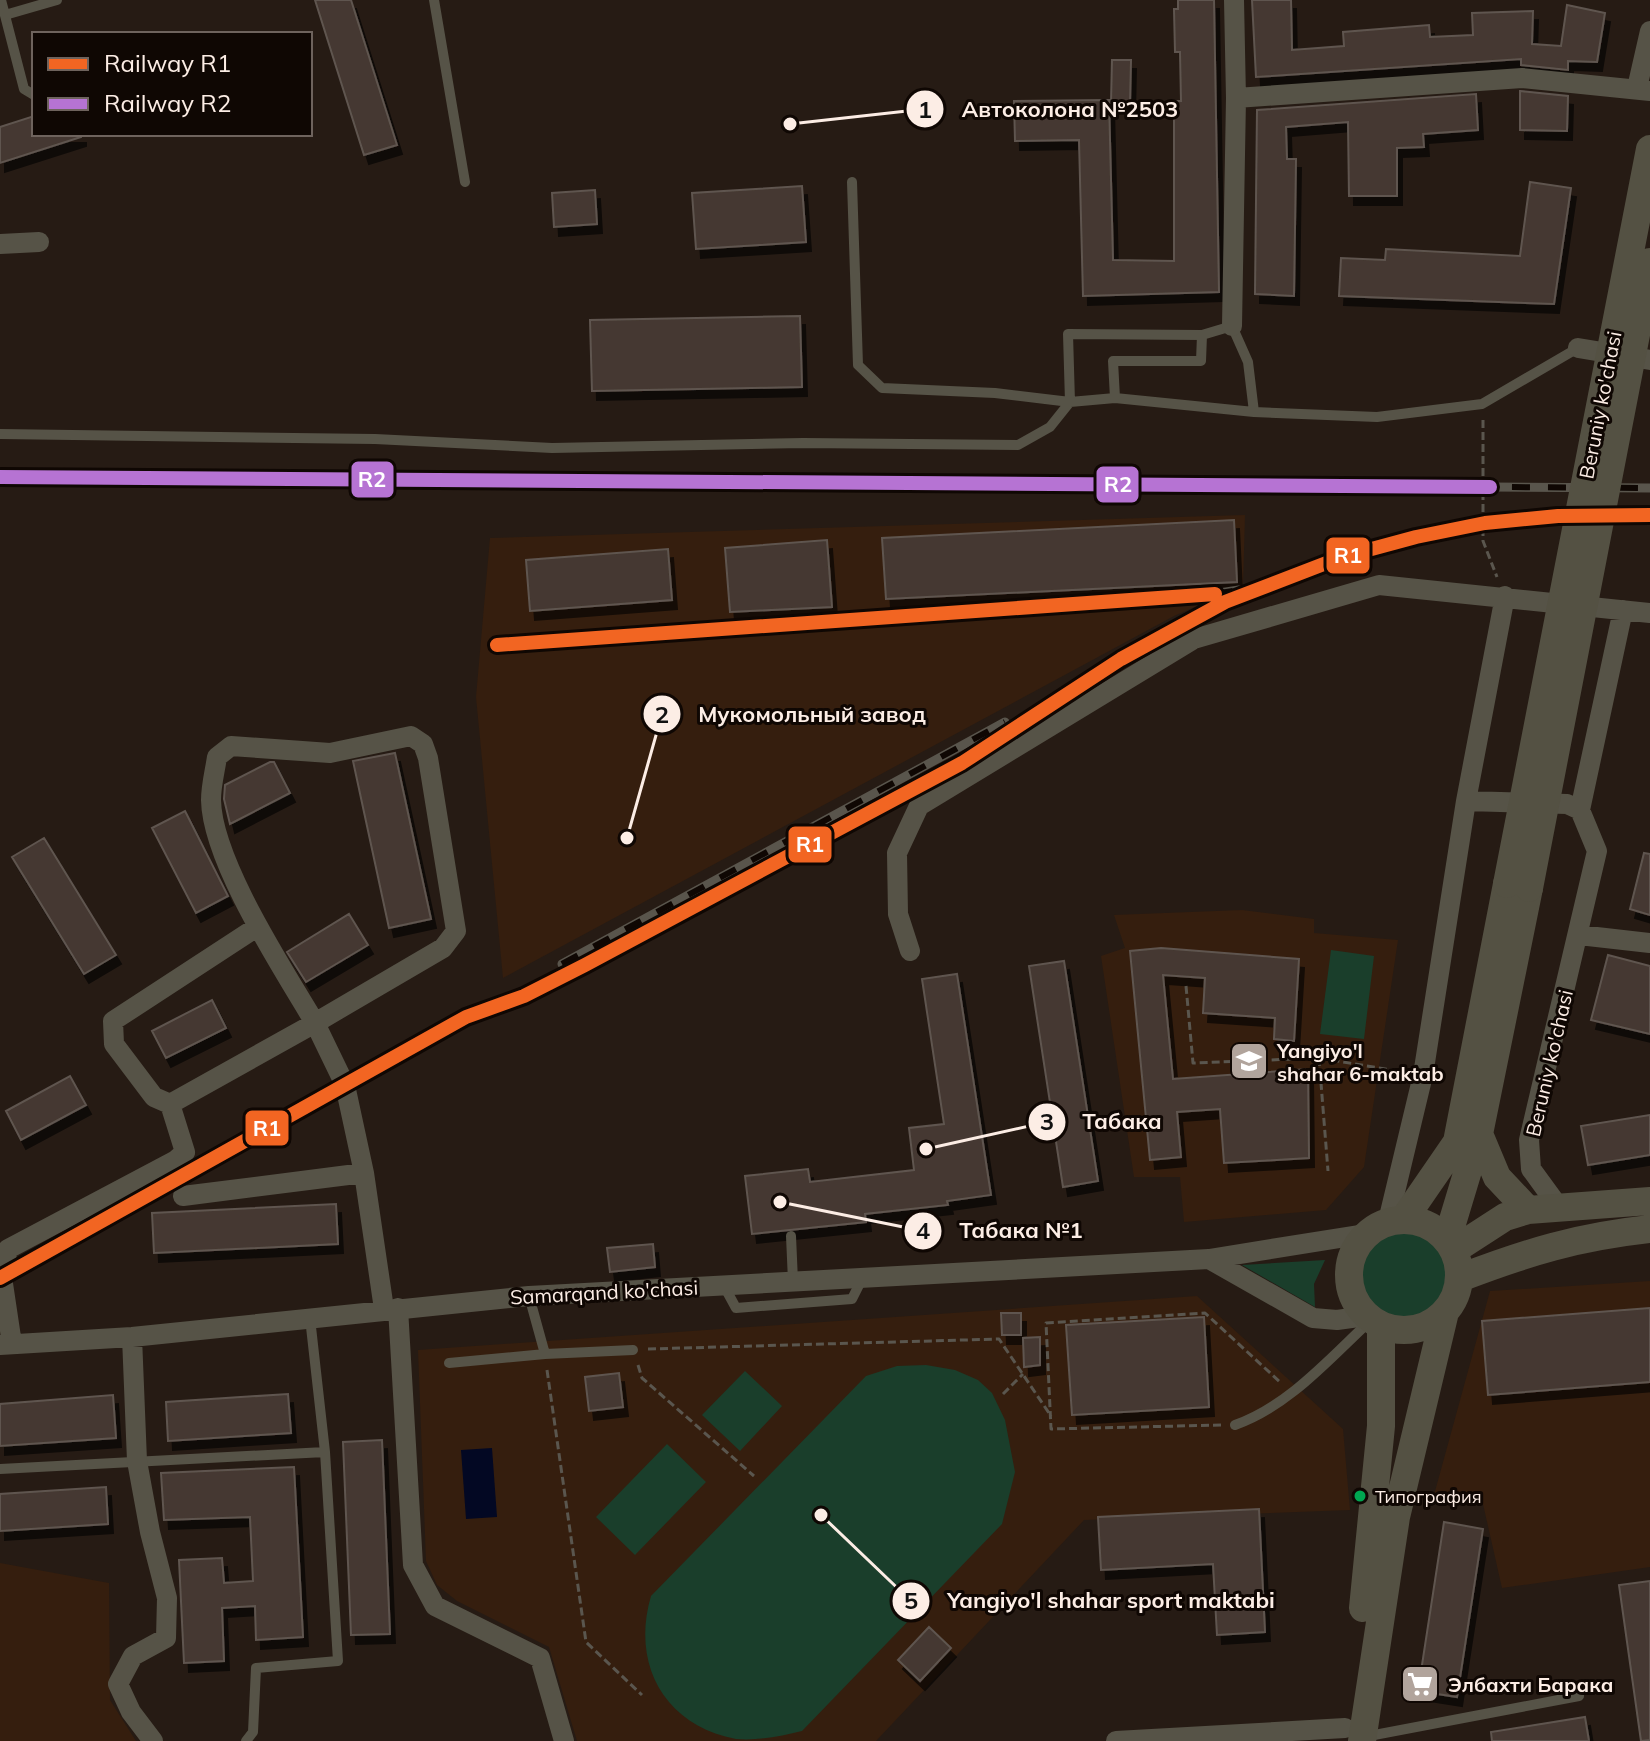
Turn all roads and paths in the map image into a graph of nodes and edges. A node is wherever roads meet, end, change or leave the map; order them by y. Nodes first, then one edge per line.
1 (1, 0) edge
2 (57, 0) edge
3 (434, 0) edge
4 (1234, 0) edge
5 (5, 15) junction
6 (1650, 31) edge
7 (5, 33) edge
8 (1644, 89) edge
9 (32, 94) edge
10 (1236, 98) junction
11 (1650, 149) edge
12 (465, 182) dead end
13 (852, 182) dead end
14 (39, 242) dead end
15 (0, 244) edge
16 (1650, 262) edge
17 (1232, 326) junction
18 (1202, 335) junction
19 (1578, 348) joint
20 (1649, 355) edge
21 (1115, 398) junction
22 (1070, 402) junction
23 (1482, 404) junction
24 (1254, 412) junction
25 (0, 434) edge
26 (1505, 596) junction
27 (1623, 610) junction
28 (1650, 613) edge
29 (1466, 801) junction
30 (1580, 810) junction
31 (1518, 886) junction
32 (257, 927) junction
33 (1579, 935) junction
34 (1650, 943) edge
35 (910, 951) dead end
36 (1186, 986) dead end
37 (315, 1023) junction
38 (1319, 1058) junction
39 (1423, 1075) junction
40 (170, 1104) junction
41 (1479, 1134) junction
42 (1328, 1171) dead end
43 (364, 1173) junction
44 (183, 1196) dead end
45 (1650, 1201) edge
46 (1558, 1206) junction
47 (1528, 1210) junction
48 (1385, 1225) junction
49 (1650, 1229) edge
50 (791, 1236) dead end
51 (1454, 1256) junction
52 (1209, 1259) junction
53 (863, 1277) junction
54 (793, 1281) junction
55 (723, 1285) junction
56 (529, 1296) junction
57 (391, 1309) junction
58 (1445, 1312) junction
59 (310, 1318) junction
60 (1373, 1321) junction
61 (132, 1337) junction
62 (6, 1344) edge
63 (633, 1350) junction
64 (545, 1354) junction
65 (449, 1363) dead end
66 (1023, 1374) junction
67 (1291, 1393) junction
68 (1003, 1394) dead end
69 (1051, 1416) junction
70 (1235, 1425) joint
71 (325, 1452) junction
72 (137, 1461) junction
73 (0, 1469) edge
74 (754, 1476) dead end
75 (642, 1695) dead end
76 (1579, 1696) dead end
77 (1353, 1737) edge
78 (153, 1741) edge
79 (246, 1741) edge
80 (564, 1741) edge
81 (1116, 1741) edge

1 - 5 lane
2 - 5 lane
3 - 12 lane
4 - 10 street
5 - 7 lane
6 - 8 street
7 - 9 lane
8 - 10 street
10 - 17 street
11 - 31 main road, Beruniy ko'chasi, bridge
13 - 22 lane
14 - 15 street
16 - 31 main road, Beruniy ko'chasi, bridge
17 - 18 lane
17 - 24 lane
18 - 21 lane
18 - 22 lane
19 - 20 street
19 - 23 lane
21 - 22 lane
21 - 24 lane
22 - 25 lane
23 - 24 lane
23 - 26 path
26 - 27 street
26 - 29 street, Beruniy ko'chasi
26 - 35 street
27 - 28 street
27 - 30 street
29 - 30 street
29 - 39 street, Beruniy ko'chasi
30 - 33 street, Beruniy ko'chasi
31 - 41 main road, Beruniy ko'chasi
31 - 48 main road, Beruniy ko'chasi
32 - 37 street
32 - 37 street
32 - 40 street
33 - 34 street
33 - 46 street, Beruniy ko'chasi
36 - 38 path
37 - 40 street
37 - 43 street
38 - 39 path
38 - 42 path
39 - 48 street, Beruniy ko'chasi
40 - 62 street
41 - 47 main road
41 - 51 main road, Beruniy ko'chasi
43 - 44 street
43 - 57 street
45 - 46 main road
46 - 47 main road
47 - 51 main road
48 - 51 main road
48 - 52 street, Samarqand ko'chasi
48 - 60 main road, Beruniy ko'chasi
49 - 51 main road
50 - 54 lane
51 - 58 main road, Beruniy ko'chasi
52 - 53 street, Samarqand ko'chasi
52 - 60 street
53 - 54 street, Samarqand ko'chasi
53 - 55 lane
54 - 55 street, Samarqand ko'chasi
55 - 56 street, Samarqand ko'chasi
56 - 57 street, Samarqand ko'chasi
56 - 64 lane
57 - 59 street, Samarqand ko'chasi
57 - 80 street
58 - 60 main road
58 - 77 main road, Beruniy ko'chasi
59 - 61 street, Samarqand ko'chasi
59 - 71 lane
60 - 67 lane
60 - 77 main road, Beruniy ko'chasi
61 - 62 street, Samarqand ko'chasi
61 - 72 street
63 - 64 lane
63 - 66 path
63 - 74 path
64 - 65 lane
64 - 75 path
66 - 68 path
66 - 69 path
67 - 69 path
67 - 70 lane
69 - 70 path
71 - 72 lane
71 - 79 lane
72 - 73 lane
72 - 78 street
76 - 77 lane
77 - 81 street

